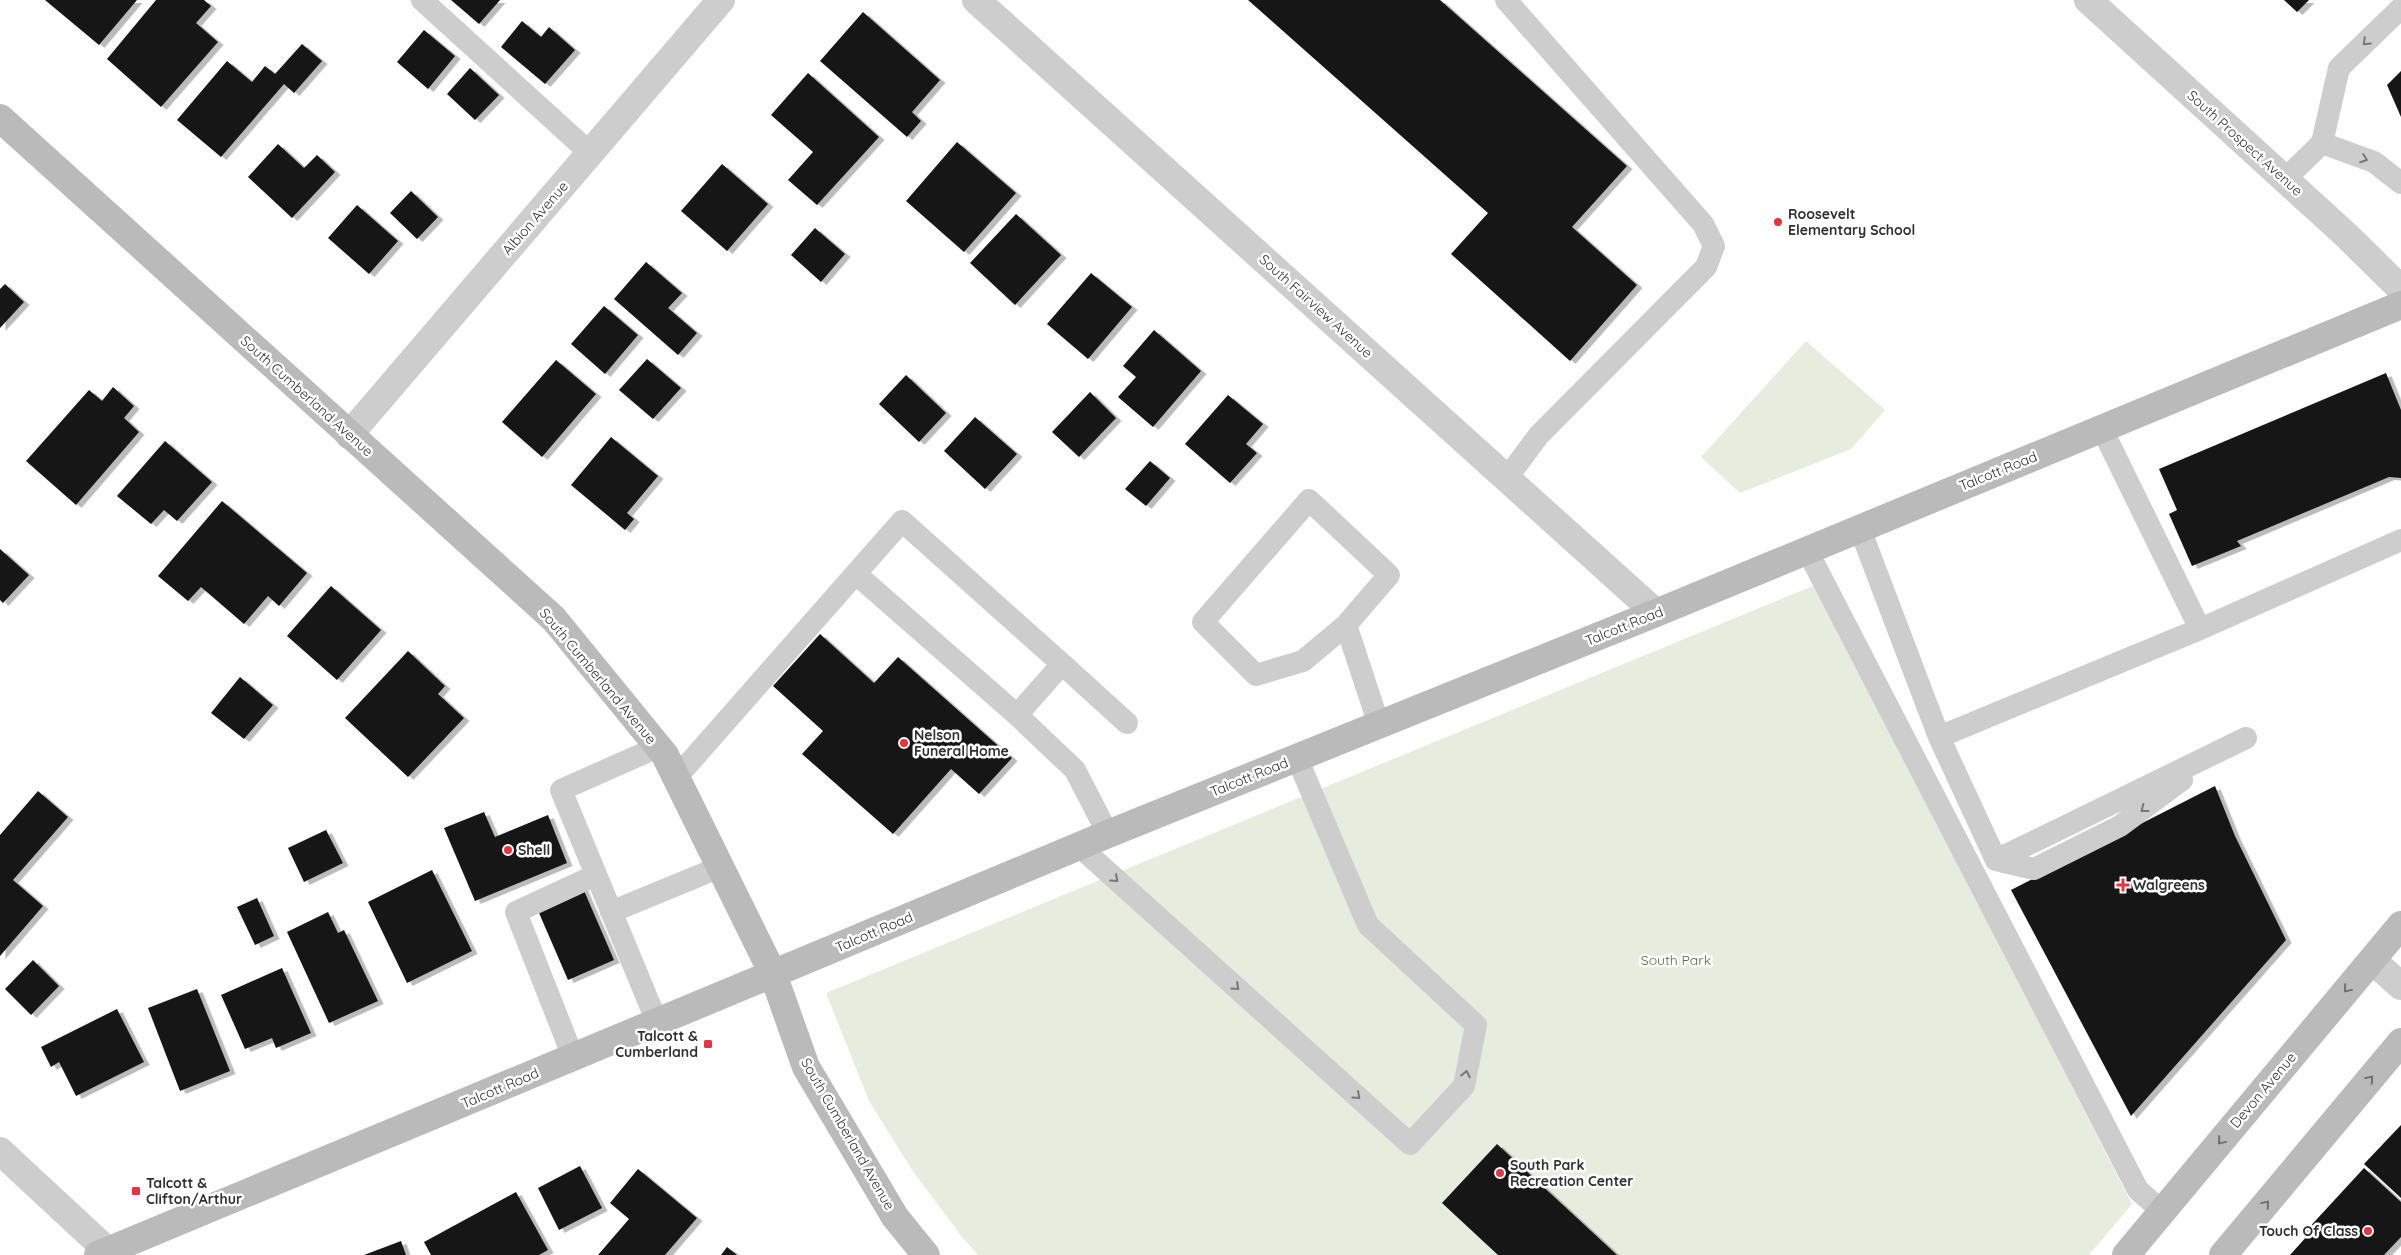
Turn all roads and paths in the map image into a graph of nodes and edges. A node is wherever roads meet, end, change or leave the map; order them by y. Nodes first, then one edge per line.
1 (422, 0) edge
2 (721, 0) edge
3 (976, 0) edge
4 (1506, 0) edge
5 (2088, 0) edge
6 (2401, 8) edge
7 (0, 118) edge
8 (2322, 143) junction
9 (590, 153) junction
10 (2285, 179) junction
11 (2401, 183) edge
12 (2401, 288) edge
13 (2401, 305) edge
14 (2102, 429) junction
15 (349, 435) junction
16 (1507, 478) junction
17 (1860, 528) junction
18 (2401, 540) edge
19 (1807, 550) junction
20 (856, 574) junction
21 (1656, 613) junction
22 (1346, 624) junction
23 (2200, 629) junction
24 (1062, 664) junction
25 (1017, 716) junction
26 (1127, 723) dead end
27 (1379, 724) junction
28 (1939, 737) junction
29 (2246, 738) dead end
30 (658, 747) junction
31 (1297, 758) junction
32 (676, 778) junction
33 (1108, 834) junction
34 (1079, 846) junction
35 (720, 867) junction
36 (596, 875) junction
37 (611, 912) junction
38 (2401, 925) edge
39 (2372, 960) junction
40 (773, 974) junction
41 (2401, 986) edge
42 (657, 1022) junction
43 (2401, 1042) edge
44 (573, 1057) junction
45 (0, 1151) edge
46 (2162, 1211) junction
47 (106, 1254) edge
48 (926, 1255) edge
49 (2126, 1255) edge
50 (2223, 1255) edge

1 - 9 lane
2 - 9 street, Albion Avenue
3 - 16 street, South Fairview Avenue
4 - 16 lane
5 - 10 street, South Prospect Avenue
6 -> 8 lane
7 - 15 street, South Cumberland Avenue
8 - 10 lane
8 -> 11 lane
9 - 15 street, Albion Avenue
10 - 12 street, South Prospect Avenue
13 - 14 street, Talcott Road
14 - 17 street, Talcott Road
14 - 23 lane
15 - 30 street, South Cumberland Avenue
16 - 21 street, South Fairview Avenue
17 - 19 street, Talcott Road
17 - 28 lane
18 - 23 lane
19 - 21 street, Talcott Road
19 - 46 lane
20 - 24 lane
20 - 25 lane
20 - 32 lane
21 - 27 street, Talcott Road
22 - 22 lane
22 - 27 lane
23 - 28 lane
24 - 25 lane
24 - 26 lane
25 - 33 lane
27 - 31 street, Talcott Road
28 - 29 lane
30 - 32 street, South Cumberland Avenue
30 - 36 lane
31 - 33 street, Talcott Road
34 -> 31 lane
32 - 35 street, South Cumberland Avenue
33 - 34 street, Talcott Road
34 - 40 street, Talcott Road
35 - 37 lane
35 - 40 street, South Cumberland Avenue
36 - 37 lane
36 - 44 lane
37 - 42 lane
38 - 39 street, Devon Avenue
39 - 41 street
39 -> 46 street, Devon Avenue
40 - 42 street, Talcott Road
40 - 48 street, South Cumberland Avenue
42 - 44 street, Talcott Road
50 -> 43 street
44 - 47 street, Talcott Road
45 - 47 street
46 - 49 street, Devon Avenue

